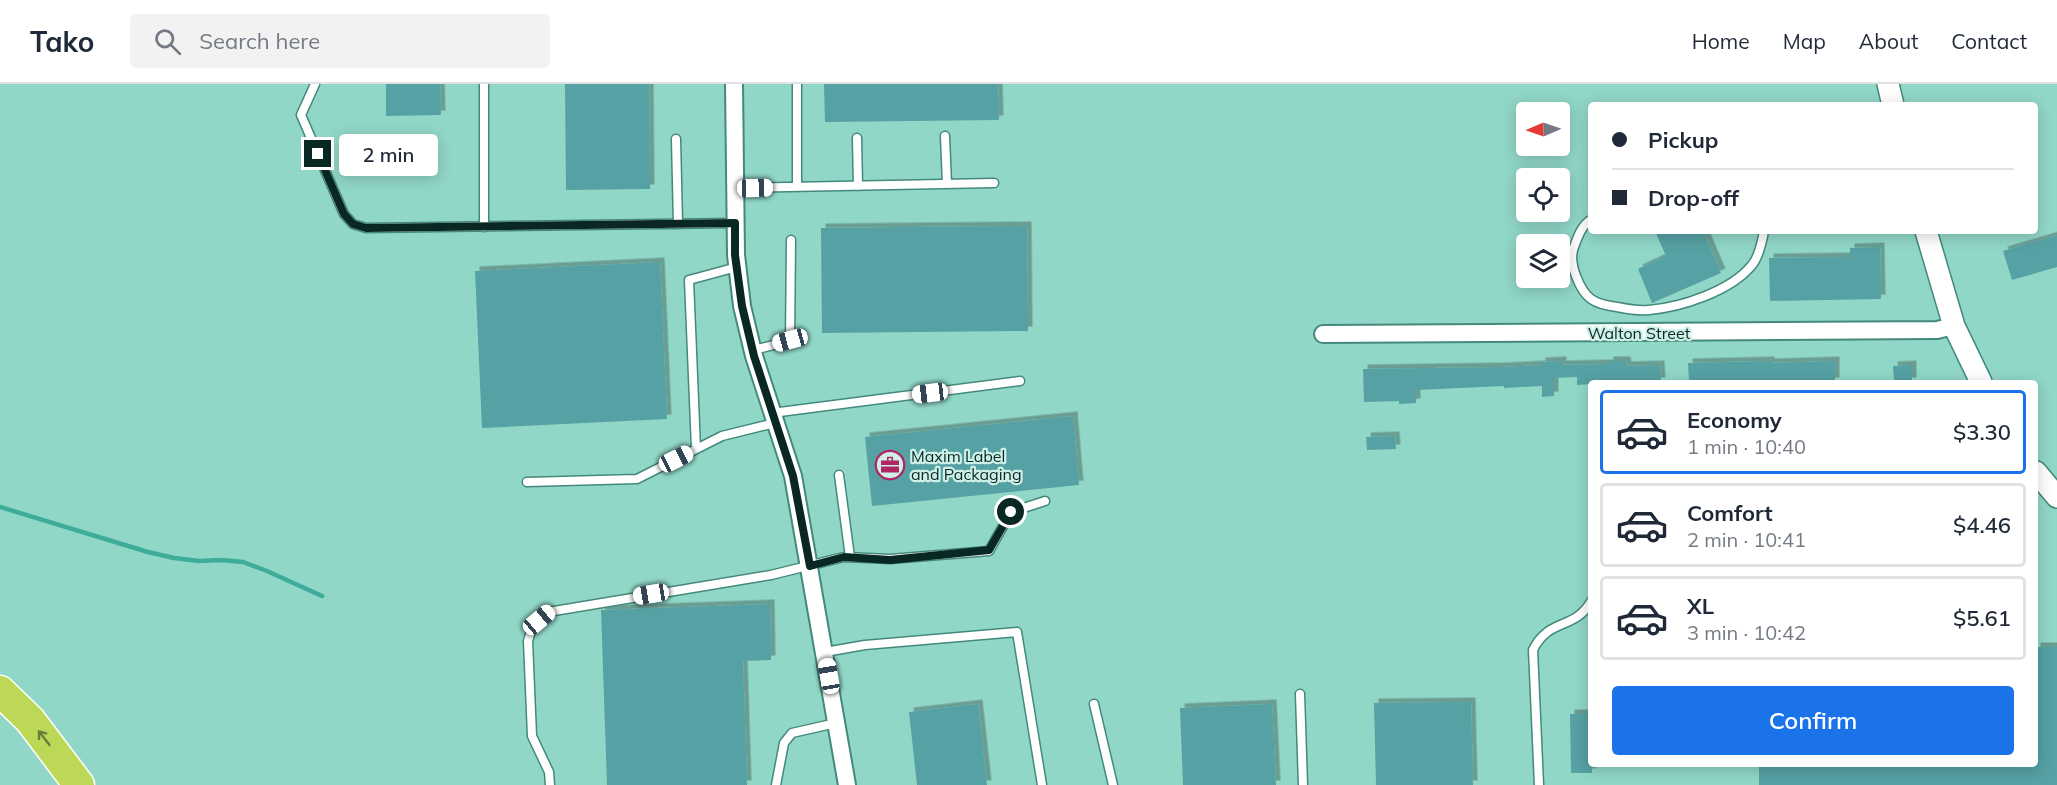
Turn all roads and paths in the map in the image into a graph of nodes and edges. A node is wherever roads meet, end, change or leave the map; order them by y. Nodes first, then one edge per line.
1 (315, 84) edge
2 (484, 84) edge
3 (734, 84) edge
4 (797, 84) edge
5 (1888, 84) edge
6 (1892, 102) edge
7 (945, 135) dead end
8 (857, 138) dead end
9 (676, 139) dead end
10 (994, 183) dead end
11 (947, 184) junction
12 (858, 186) junction
13 (797, 187) junction
14 (734, 188) junction
15 (1588, 221) edge
16 (735, 223) junction
17 (678, 224) junction
18 (484, 227) junction
19 (1763, 234) edge
20 (1927, 234) edge
21 (791, 240) dead end
22 (737, 267) junction
23 (1954, 326) junction
24 (1323, 334) dead end
25 (753, 350) junction
26 (1980, 380) edge
27 (1020, 381) dead end
28 (774, 418) junction
29 (696, 449) junction
30 (2038, 474) edge
31 (840, 475) dead end
32 (527, 482) dead end
33 (2057, 497) edge
34 (1046, 501) dead end
35 (850, 557) junction
36 (810, 566) junction
37 (1588, 605) edge
38 (825, 652) junction
39 (0, 691) edge
40 (1300, 694) dead end
41 (1094, 704) dead end
42 (836, 723) junction
43 (79, 785) edge
44 (550, 785) edge
45 (776, 785) edge
46 (847, 785) edge
47 (1042, 785) edge
48 (1113, 785) edge
49 (1303, 785) edge
50 (1539, 785) edge

1 - 18 lane
2 - 18 lane
3 - 14 street
4 - 13 lane
5 - 6 street
7 - 11 lane
8 - 12 lane
9 - 17 lane
10 - 11 lane
11 - 12 lane
12 - 13 lane
13 - 14 lane
14 - 16 street
15 - 19 lane
16 - 17 lane
16 - 22 street
17 - 18 lane
20 - 23 street
21 - 25 lane
22 - 25 street
22 - 29 lane
23 - 24 street, Walton Street
23 - 26 street
25 - 28 street
27 - 28 lane
28 - 29 lane
28 - 36 street
29 - 32 lane
30 - 33 street
31 - 35 lane
34 - 35 lane
35 - 36 lane
36 - 38 street
36 - 44 lane
37 - 50 lane
38 - 42 street
38 - 47 lane
43 -> 39 highway
40 - 49 lane
41 - 48 lane
42 - 45 lane
42 - 46 street

